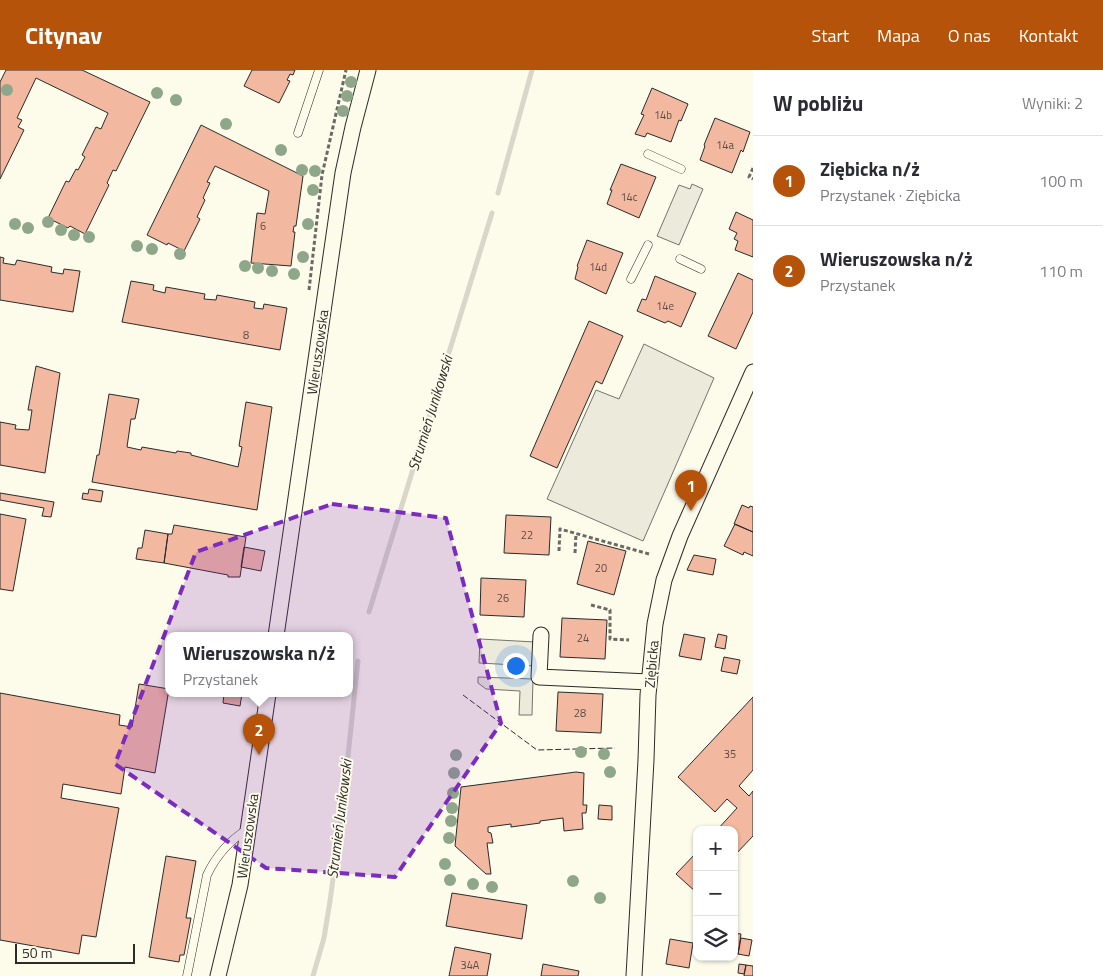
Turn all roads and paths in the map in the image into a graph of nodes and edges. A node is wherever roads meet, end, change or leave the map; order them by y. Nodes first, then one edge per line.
1 (319, 70) edge
2 (346, 70) edge
3 (368, 70) edge
4 (298, 133) dead end
5 (648, 154) dead end
6 (753, 168) edge
7 (681, 169) dead end
8 (753, 179) edge
9 (648, 245) dead end
10 (680, 260) dead end
11 (701, 269) dead end
12 (631, 279) dead end
13 (309, 290) dead end
14 (753, 372) edge
15 (576, 534) junction
16 (559, 551) dead end
17 (575, 554) dead end
18 (649, 554) dead end
19 (591, 605) dead end
20 (277, 632) edge
21 (541, 635) dead end
22 (629, 640) dead end
23 (649, 682) junction
24 (268, 697) edge
25 (248, 829) junction
26 (187, 976) edge
27 (218, 976) edge
28 (634, 976) edge

1 - 4 lane
2 - 13 path
3 - 20 street, Wieruszowska
5 - 7 lane
6 - 8 path
9 - 12 lane
10 - 11 lane
14 - 23 street, Ziębicka
15 - 16 path
15 - 17 path
15 - 18 path
19 - 22 path
21 - 23 street
23 - 28 street, Ziębicka
24 - 25 street, Wieruszowska
25 - 26 lane
25 - 27 street, Wieruszowska

